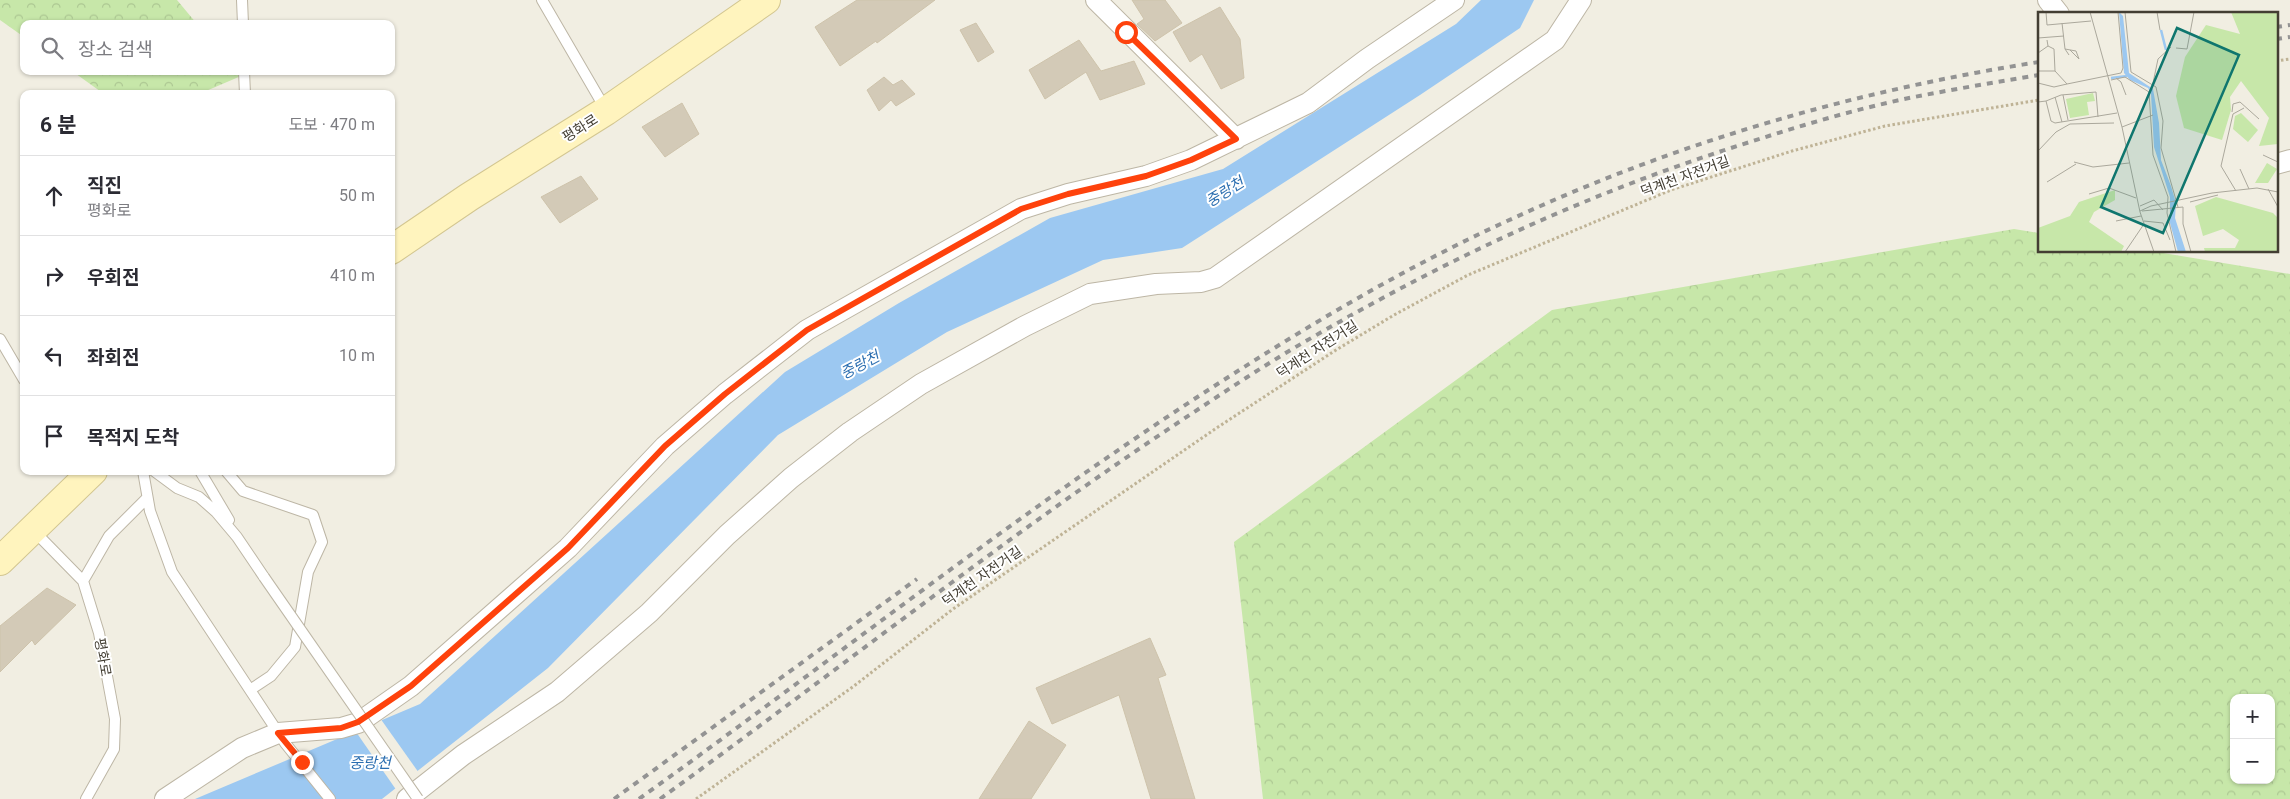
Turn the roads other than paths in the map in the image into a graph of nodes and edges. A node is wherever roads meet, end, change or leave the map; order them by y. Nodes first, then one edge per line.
1 (242, 0) edge
2 (542, 0) edge
3 (766, 0) edge
4 (1096, 0) edge
5 (1454, 0) edge
6 (1581, 0) edge
7 (2048, 0) edge
8 (2057, 12) edge
9 (242, 20) edge
10 (244, 75) edge
11 (245, 90) edge
12 (606, 111) junction
13 (1236, 139) junction
14 (395, 247) edge
15 (0, 338) edge
16 (20, 373) edge
17 (83, 475) edge
18 (144, 475) edge
19 (159, 475) edge
20 (202, 475) edge
21 (229, 475) edge
22 (147, 498) junction
23 (32, 530) junction
24 (237, 537) junction
25 (6, 552) edge
26 (83, 581) junction
27 (250, 690) junction
28 (281, 738) junction
29 (86, 799) edge
30 (165, 799) edge
31 (330, 799) edge
32 (407, 799) edge
33 (418, 799) edge

1 - 9 lane
2 - 12 lane
3 - 12 main road, 평화로
4 - 13 street
5 - 13 street
6 - 32 street
7 - 8 street
10 - 11 lane
12 - 14 main road, 평화로
13 - 28 street
15 - 16 lane
17 - 23 main road
18 - 22 lane
19 - 24 lane
20 - 24 lane
21 - 27 lane
22 - 26 lane
22 - 27 lane
23 - 25 main road
23 - 26 lane, 평화로
24 - 33 lane, bridge
26 - 29 lane, 평화로
27 - 28 lane
28 - 30 street
28 - 31 lane

